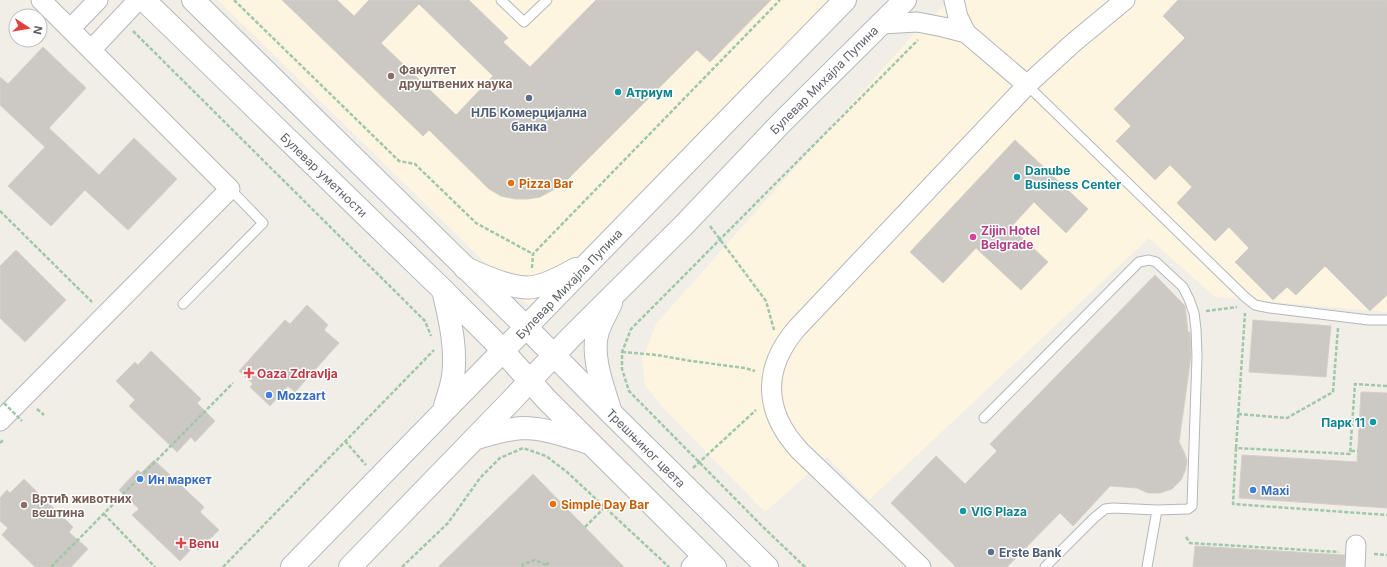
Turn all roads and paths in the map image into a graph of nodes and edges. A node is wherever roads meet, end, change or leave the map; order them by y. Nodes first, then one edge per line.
1 (41, 0) edge
2 (98, 0) edge
3 (138, 0) edge
4 (144, 0) edge
5 (193, 0) edge
6 (234, 0) edge
7 (501, 0) edge
8 (547, 0) edge
9 (780, 0) edge
10 (845, 0) edge
11 (905, 0) edge
12 (954, 0) edge
13 (1125, 0) edge
14 (120, 18) junction
15 (881, 24) junction
16 (933, 25) junction
17 (70, 29) junction
18 (966, 33) junction
19 (90, 50) junction
20 (1027, 85) junction
21 (230, 189) junction
22 (0, 211) edge
23 (720, 239) junction
24 (533, 254) junction
25 (589, 262) junction
26 (465, 268) junction
27 (532, 288) junction
28 (443, 290) junction
29 (617, 290) junction
30 (1246, 302) junction
31 (183, 304) dead end
32 (1194, 313) junction
33 (105, 315) junction
34 (1340, 316) junction
35 (1387, 320) edge
36 (526, 327) junction
37 (503, 351) junction
38 (622, 352) junction
39 (780, 352) junction
40 (554, 355) junction
41 (772, 377) junction
42 (530, 381) junction
43 (233, 383) dead end
44 (1387, 386) edge
45 (774, 406) junction
46 (2, 412) edge
47 (443, 412) junction
48 (611, 413) junction
49 (1238, 414) junction
50 (984, 418) dead end
51 (22, 421) dead end
52 (473, 440) junction
53 (345, 441) junction
54 (590, 443) junction
55 (1236, 448) junction
56 (1351, 451) junction
57 (1358, 451) dead end
58 (699, 462) junction
59 (378, 479) junction
60 (681, 482) junction
61 (605, 507) junction
62 (1156, 510) junction
63 (104, 514) junction
64 (1387, 514) edge
65 (585, 527) dead end
66 (1186, 537) dead end
67 (1356, 555) edge
68 (1387, 555) edge
69 (550, 561) dead end
70 (703, 563) edge
71 (546, 566) edge
72 (51, 567) edge
73 (155, 567) edge
74 (223, 567) edge
75 (292, 567) edge
76 (350, 567) edge
77 (402, 567) edge
78 (522, 567) edge
79 (669, 567) edge
80 (767, 567) edge
81 (805, 567) edge
82 (921, 567) edge
83 (1045, 567) edge
84 (1147, 567) edge

1 - 17 street
2 - 17 street
3 - 14 street
4 - 28 main road, Булевар уметности
5 - 26 main road
6 - 24 path
7 - 8 lane
9 - 24 path
10 - 25 main road, Булевар Михајла Пупина
11 - 15 main road, Булевар Михајла Пупина
12 - 18 street, Булевар Михајла Пупина
13 - 20 street
14 - 19 street
14 - 53 path
15 - 16 street, Булевар Михајла Пупина
15 - 29 main road, Булевар Михајла Пупина
16 - 18 street, Булевар Михајла Пупина
16 - 23 path
17 - 19 street
18 - 20 street, Булевар Михајла Пупина
19 - 21 street
20 - 30 lane
20 - 39 street
21 - 31 lane
21 - 33 street
22 - 33 path
23 - 38 path
23 - 39 path
24 - 27 path
25 - 27 main road
25 - 36 main road, Булевар Михајла Пупина
26 - 27 main road
26 - 36 main road
28 - 37 main road, Булевар уметности
28 - 47 main road
29 - 40 main road, Булевар Михајла Пупина
29 - 48 main road
30 - 32 path
30 - 34 lane
30 - 49 path
32 - 50 lane
32 - 62 lane
33 - 46 street
34 - 35 lane
34 - 49 path
36 - 37 main road, Булевар Михајла Пупина
36 - 40 main road, Трешњиног цвета
37 - 42 main road
37 - 47 main road, Булевар Михајла Пупина
38 - 41 path
38 - 58 path
39 - 41 street
40 - 42 main road, Булевар Михајла Пупина
40 - 48 main road, Трешњиног цвета
41 - 45 street
42 - 52 main road, Булевар Михајла Пупина
42 - 54 main road
43 - 63 path
44 - 56 path
45 - 58 path
45 - 82 street
46 - 51 path, bridge
47 - 59 main road, Булевар Михајла Пупина
48 - 60 main road, Трешњиног цвета
49 - 55 path
52 - 54 main road
52 - 76 main road, Булевар Михајла Пупина
53 - 59 path
53 - 74 path
54 - 70 main road
55 - 56 path
55 - 64 path
56 - 57 path
58 - 60 path
58 - 81 path
59 - 75 main road, Булевар Михајла Пупина
60 - 80 main road, Трешњиног цвета
61 - 65 path
61 - 77 path
61 - 79 path
62 - 83 lane
62 - 84 lane
63 - 72 path
63 - 73 path
66 - 67 path
67 - 68 path
69 - 71 path
71 - 78 path

